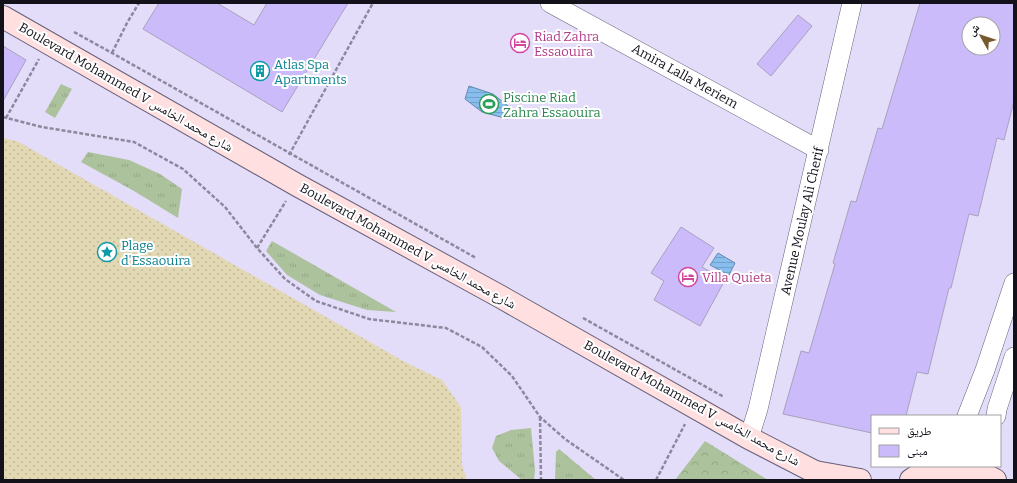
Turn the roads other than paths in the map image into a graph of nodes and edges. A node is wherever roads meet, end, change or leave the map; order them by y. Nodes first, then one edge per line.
1 (550, 3) edge
2 (852, 3) edge
3 (3, 18) edge
4 (819, 150) junction
5 (1014, 283) edge
6 (1014, 357) edge
7 (967, 415) edge
8 (996, 415) edge
9 (749, 438) junction
10 (925, 472) edge
11 (994, 475) edge
12 (820, 476) edge
13 (860, 480) edge

1 - 4 street, Amira Lalla Meriem
2 - 4 street, Avenue Moulay Ali Cherif
3 - 9 street, Boulevard Mohammed V شارع محمد الخامس
4 - 9 street, Avenue Moulay Ali Cherif
5 - 7 street
6 - 8 street
9 - 12 street, Boulevard Mohammed V شارع محمد الخامس
10 - 11 street
12 - 13 street, Boulevard Mohammed V شارع محمد الخامس

